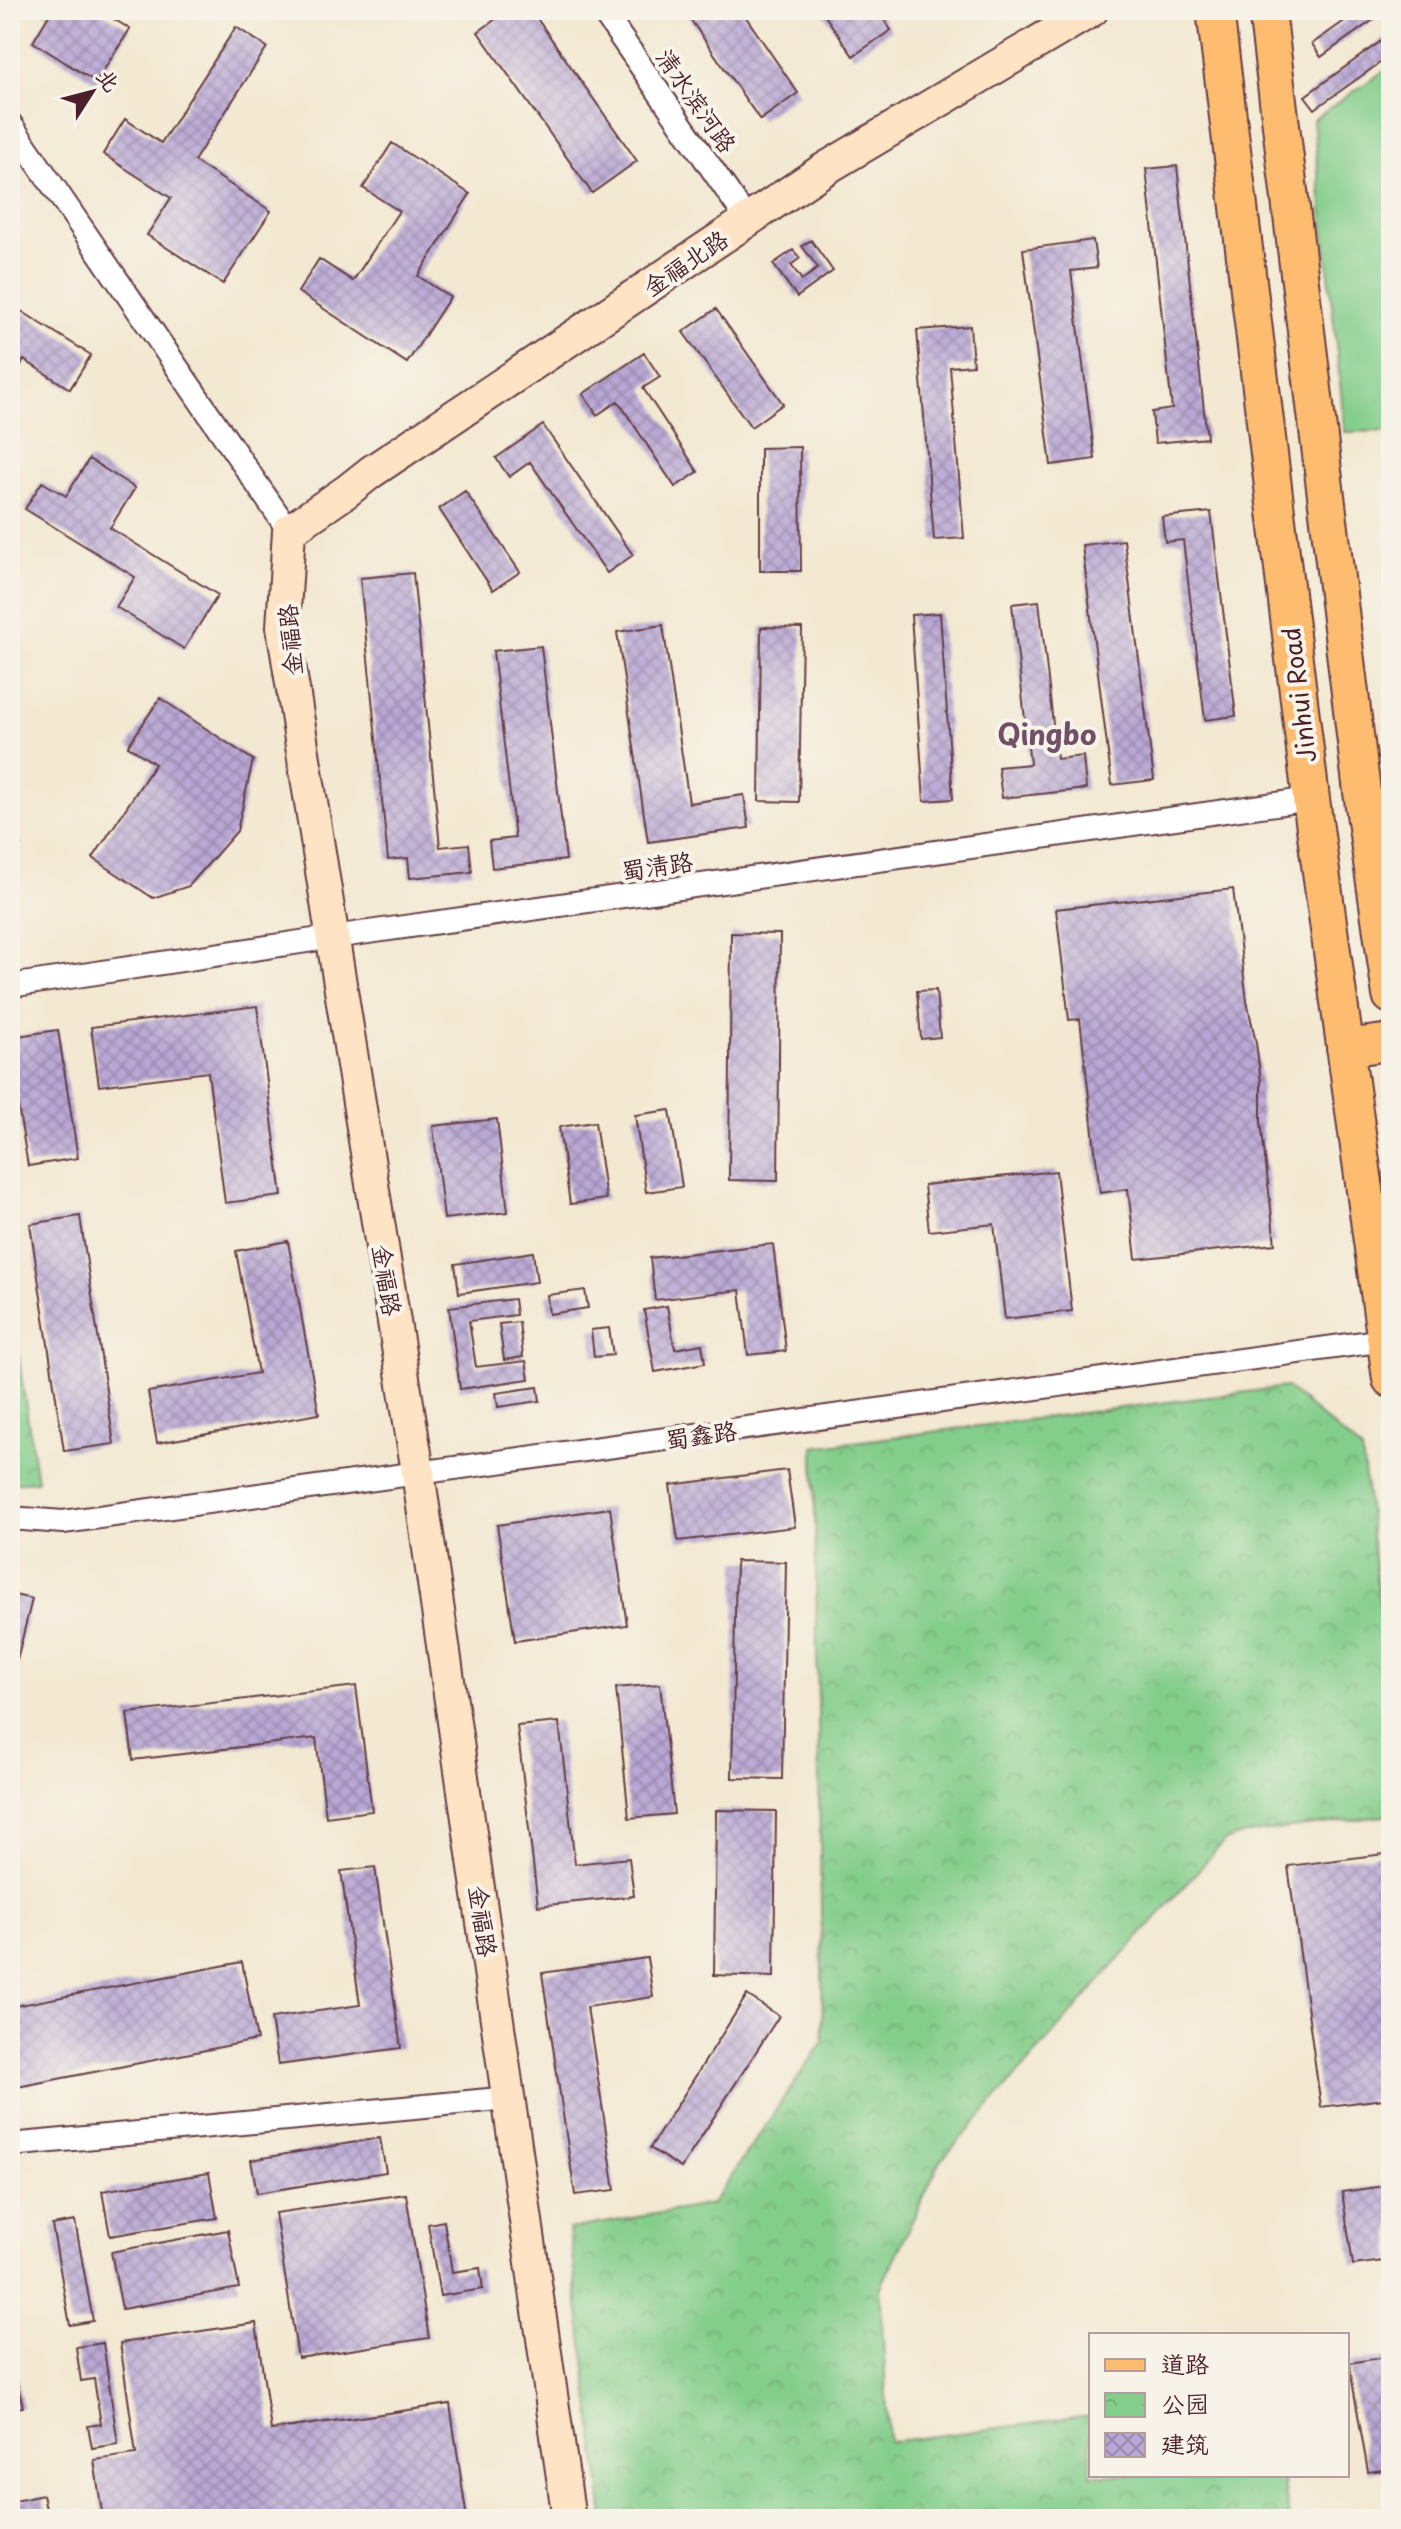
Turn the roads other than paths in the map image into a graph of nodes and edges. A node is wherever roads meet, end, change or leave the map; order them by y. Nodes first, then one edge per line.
1 (602, 10) edge
2 (1092, 10) edge
3 (1215, 10) edge
4 (1267, 10) edge
5 (10, 123) edge
6 (748, 221) junction
7 (289, 531) junction
8 (1311, 799) junction
9 (333, 937) junction
10 (10, 986) edge
11 (1391, 995) edge
12 (1391, 1042) edge
13 (1345, 1048) junction
14 (1388, 1339) edge
15 (1391, 1379) edge
16 (418, 1472) junction
17 (10, 1518) edge
18 (510, 2098) junction
19 (10, 2145) edge
20 (569, 2519) edge

1 - 6 street, 清水滨河路
2 - 6 street, 金福北路
3 - 8 main road, Jinhui Road
4 - 11 main road
5 - 7 street
6 - 7 street, 金福北路
7 - 9 street, 金福路
8 - 9 street, 蜀清路
8 - 13 main road, Jinhui Road
9 - 10 street, 蜀清路
9 - 16 street, 金福路
12 - 13 main road
13 - 14 main road, Jinhui Road
14 - 15 main road, Jinhui Road
14 - 16 street, 蜀鑫路
16 - 17 street, 蜀鑫路
16 - 18 street, 金福路
18 - 19 street
18 - 20 street, 金福路

